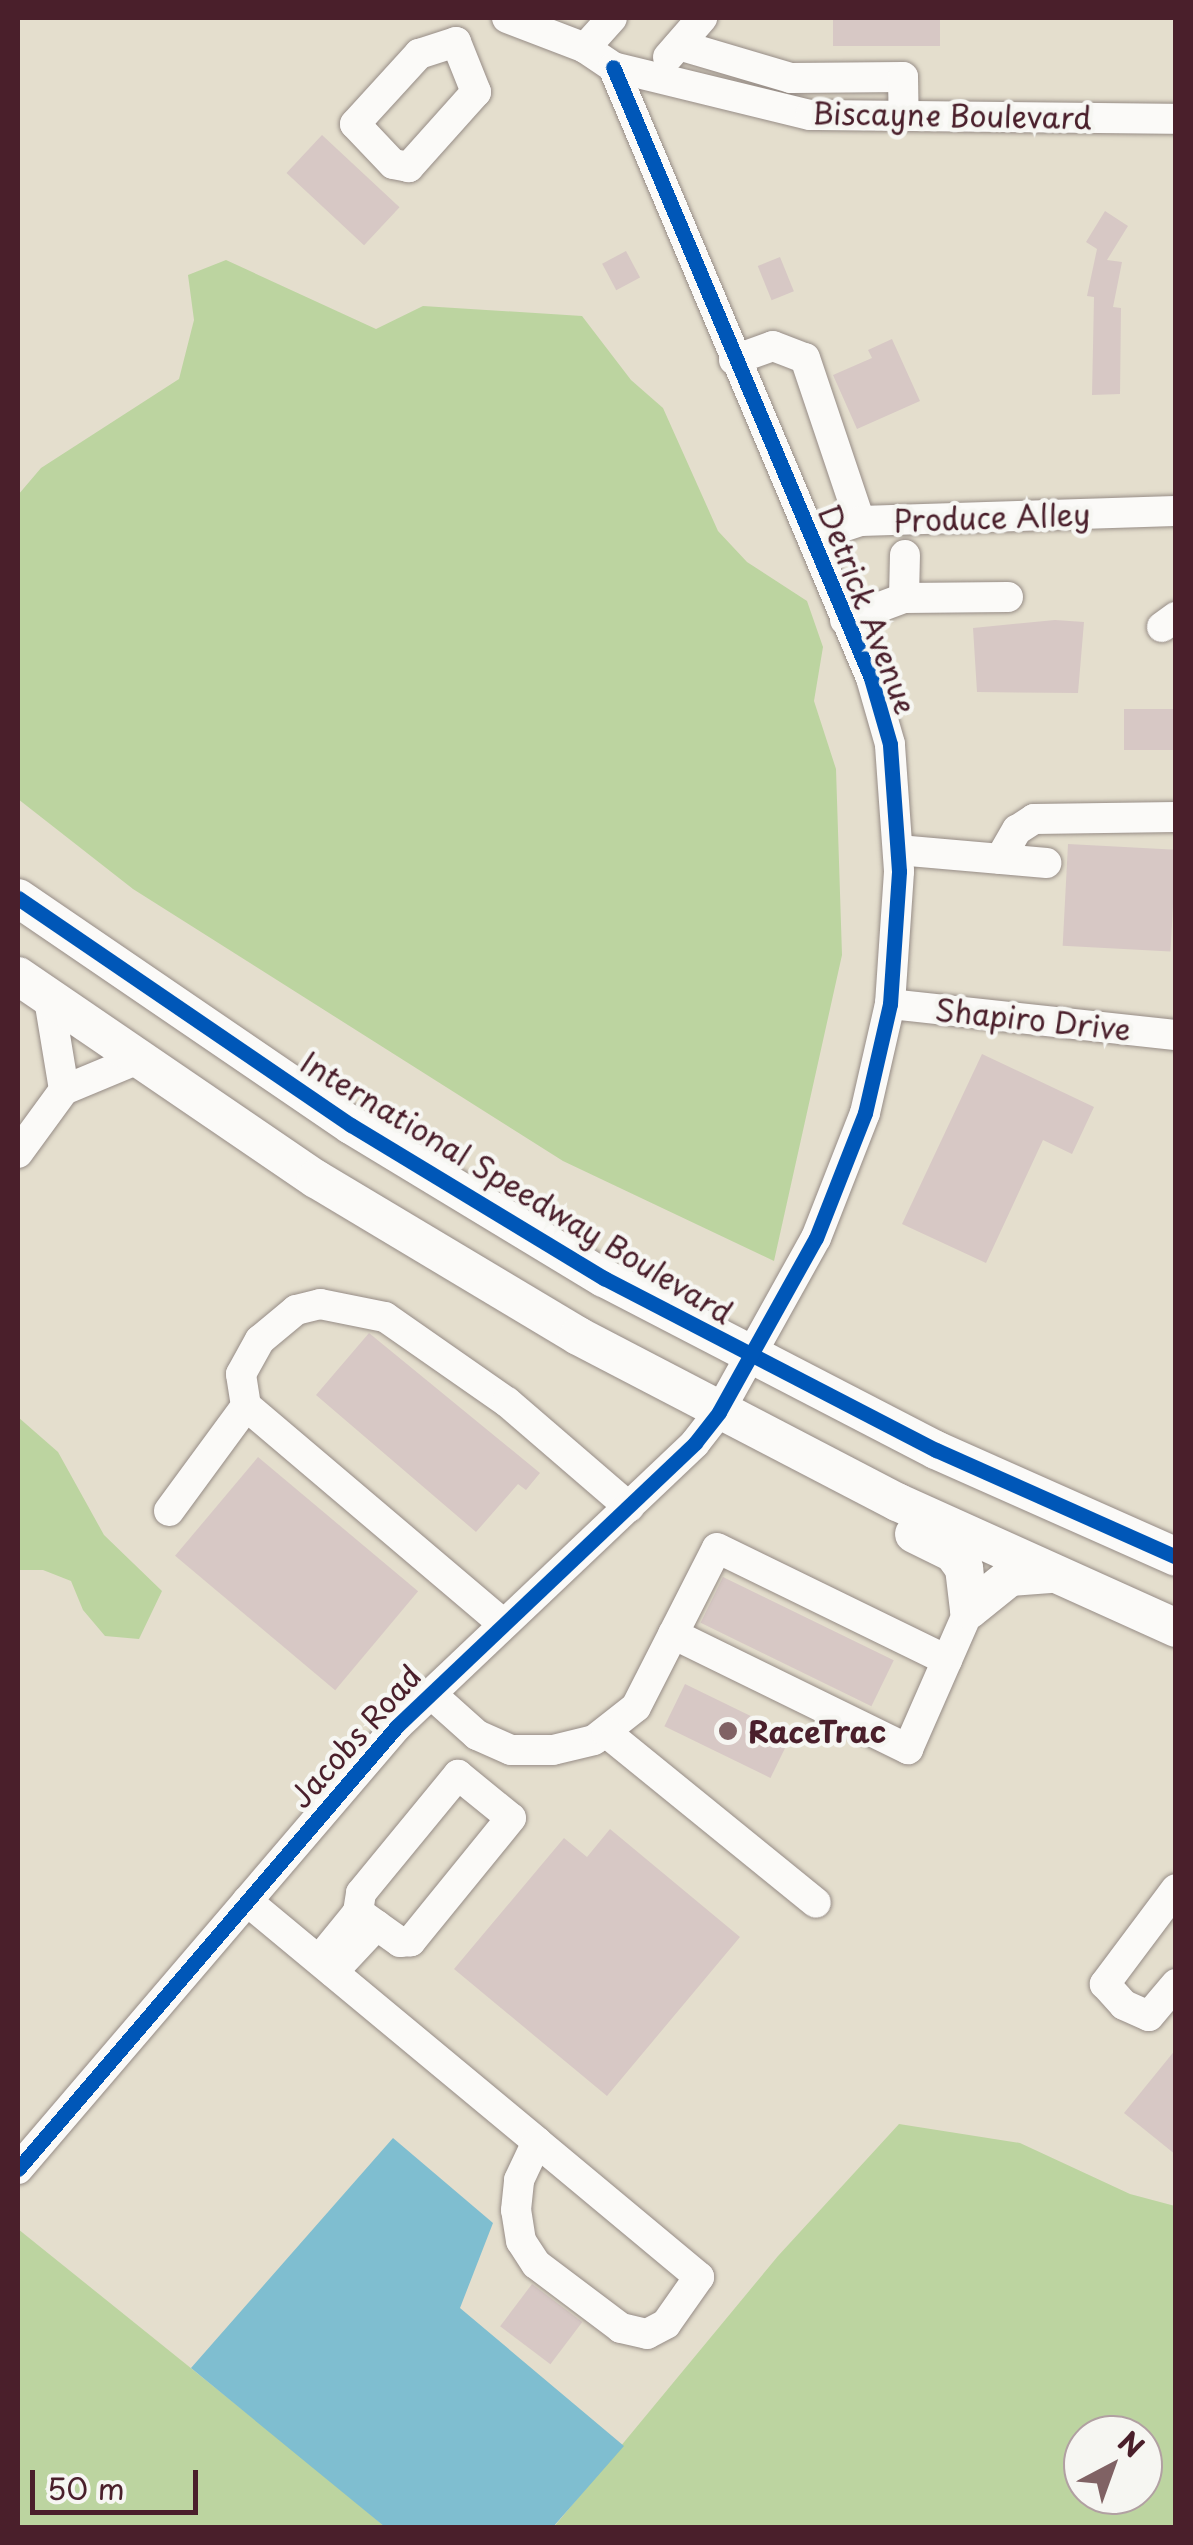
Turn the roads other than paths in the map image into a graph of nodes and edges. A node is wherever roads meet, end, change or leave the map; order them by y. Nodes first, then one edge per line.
1 (507, 18) edge
2 (612, 18) edge
3 (702, 18) edge
4 (678, 45) junction
5 (585, 48) junction
6 (613, 67) junction
7 (653, 76) junction
8 (904, 116) junction
9 (1176, 120) edge
10 (734, 360) junction
11 (1176, 511) edge
12 (860, 522) junction
13 (812, 537) junction
14 (905, 555) dead end
15 (1008, 597) dead end
16 (904, 598) junction
17 (846, 620) junction
18 (1176, 817) edge
19 (898, 850) junction
20 (1000, 859) junction
21 (1046, 863) dead end
22 (18, 898) edge
23 (18, 976) edge
24 (49, 999) junction
25 (890, 1004) junction
26 (1176, 1034) edge
27 (136, 1060) junction
28 (64, 1090) junction
29 (18, 1153) edge
30 (750, 1358) junction
31 (246, 1406) junction
32 (720, 1412) junction
33 (786, 1446) junction
34 (628, 1507) junction
35 (168, 1511) dead end
36 (1176, 1556) edge
37 (1050, 1574) junction
38 (969, 1610) junction
39 (501, 1622) junction
40 (1176, 1628) edge
41 (673, 1634) junction
42 (947, 1660) junction
43 (430, 1692) junction
44 (607, 1732) junction
45 (1176, 1889) edge
46 (248, 1902) junction
47 (816, 1902) dead end
48 (368, 1919) junction
49 (326, 1966) junction
50 (1176, 1984) edge
51 (30, 2135) edge
52 (537, 2142) junction
53 (18, 2169) edge

1 - 5 street
2 - 5 street
3 - 4 street
4 - 7 street
4 - 8 street
5 - 6 street
6 - 7 street, Biscayne Boulevard
6 - 10 street, Detrick Avenue
7 - 8 street, Biscayne Boulevard
8 - 9 street, Biscayne Boulevard
10 - 12 street
10 - 13 street, Detrick Avenue
11 - 12 street, Produce Alley
12 - 13 street, Produce Alley
13 - 17 street, Detrick Avenue
14 - 16 street
15 - 16 street
16 - 17 street
17 - 19 street, Detrick Avenue
18 - 20 street
19 - 20 street
19 - 25 street, Detrick Avenue
20 - 21 street
22 - 30 main road, International Speedway Boulevard
23 - 24 main road
24 - 27 main road
24 - 28 street
25 - 26 street, Shapiro Drive
25 - 30 street, Detrick Avenue
27 - 28 street
27 - 32 main road
28 - 29 street
30 - 32 street, Jacobs Road
30 - 36 main road, International Speedway Boulevard
31 - 34 street
31 - 35 street
31 - 39 street
32 - 33 main road
32 - 34 street, Jacobs Road
33 - 37 main road
33 - 38 main road
34 - 39 street, Jacobs Road
37 - 38 main road
37 - 40 main road
38 - 42 street
39 - 43 street, Jacobs Road
41 - 42 street
41 - 42 street
41 - 44 street
43 - 44 street
43 - 46 street, Jacobs Road
44 - 47 street
45 - 50 street
46 - 49 street
46 - 51 street, Jacobs Road
48 - 48 street
48 - 49 street
49 - 52 street
51 - 53 street, Jacobs Road
52 - 52 street

